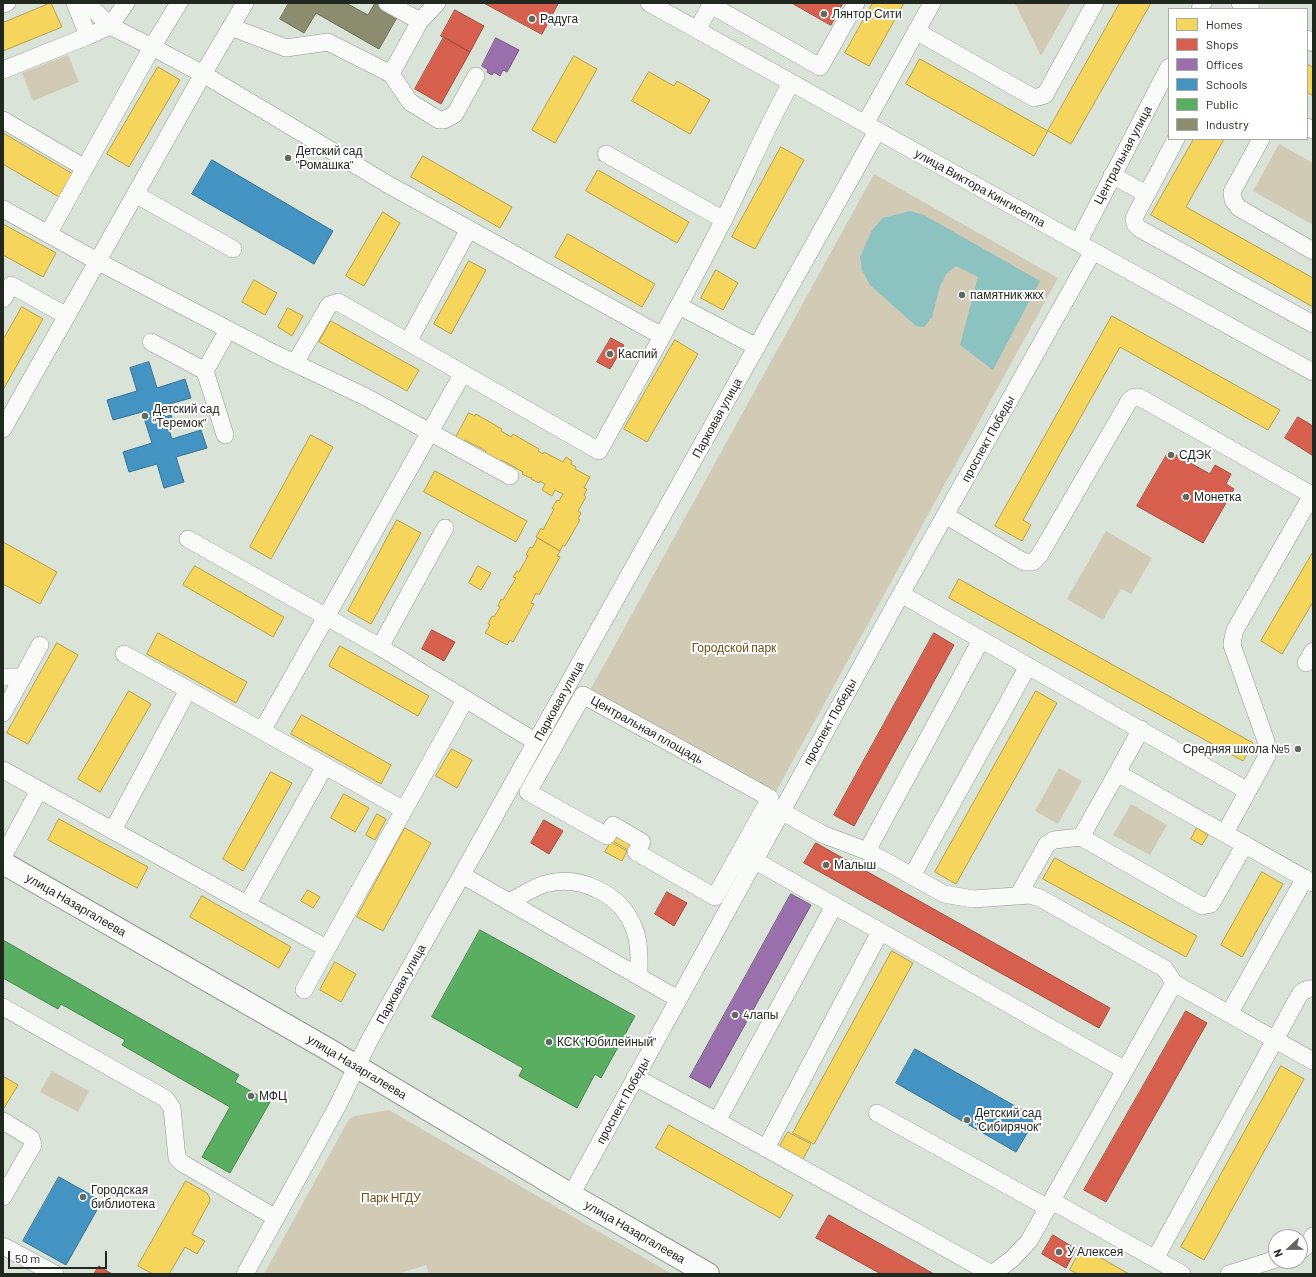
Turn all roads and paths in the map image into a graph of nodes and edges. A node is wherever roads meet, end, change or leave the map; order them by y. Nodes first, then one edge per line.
1 (7, 3) edge
2 (75, 3) edge
3 (87, 3) edge
4 (126, 3) edge
5 (179, 3) edge
6 (245, 3) edge
7 (387, 3) edge
8 (437, 3) edge
9 (649, 3) edge
10 (856, 3) edge
11 (932, 3) edge
12 (1095, 3) edge
13 (3, 4) edge
14 (711, 4) edge
15 (420, 21) junction
16 (110, 26) junction
17 (231, 27) junction
18 (697, 30) junction
19 (916, 31) junction
20 (88, 36) junction
21 (152, 47) junction
22 (1168, 69) edge
23 (3, 70) edge
24 (203, 74) junction
25 (391, 74) junction
26 (476, 76) dead end
27 (792, 83) junction
28 (3, 120) edge
29 (871, 127) junction
30 (1175, 140) edge
31 (1260, 140) edge
32 (606, 154) dead end
33 (85, 168) junction
34 (1112, 175) junction
35 (135, 194) junction
36 (1146, 194) junction
37 (3, 209) edge
38 (724, 220) junction
39 (470, 229) junction
40 (48, 234) junction
41 (1078, 243) junction
42 (233, 249) dead end
43 (1093, 251) junction
44 (1313, 251) edge
45 (97, 261) junction
46 (6, 289) edge
47 (679, 306) junction
48 (67, 316) junction
49 (1313, 324) edge
50 (228, 330) junction
51 (662, 336) junction
52 (151, 342) dead end
53 (408, 342) junction
54 (757, 347) junction
55 (295, 363) junction
56 (205, 371) junction
57 (1313, 372) edge
58 (463, 373) junction
59 (3, 429) edge
60 (430, 432) junction
61 (225, 436) dead end
62 (510, 476) dead end
63 (1313, 495) edge
64 (945, 515) junction
65 (445, 528) dead end
66 (188, 539) dead end
67 (901, 594) junction
68 (326, 617) junction
69 (982, 640) junction
70 (40, 645) dead end
71 (380, 647) junction
72 (124, 654) dead end
73 (1028, 666) junction
74 (3, 677) edge
75 (23, 677) junction
76 (188, 690) junction
77 (465, 700) junction
78 (3, 713) edge
79 (1141, 730) junction
80 (262, 731) junction
81 (536, 742) junction
82 (325, 766) junction
83 (3, 770) edge
84 (1117, 772) junction
85 (39, 790) junction
86 (1248, 791) junction
87 (404, 810) junction
88 (781, 811) junction
89 (113, 830) junction
90 (1225, 833) junction
91 (1081, 837) junction
92 (1245, 844) junction
93 (867, 851) junction
94 (3, 857) edge
95 (754, 860) junction
96 (3, 863) edge
97 (462, 875) junction
98 (912, 876) junction
99 (1309, 880) edge
100 (1018, 896) junction
101 (715, 897) joint
102 (509, 902) junction
103 (247, 905) junction
104 (834, 906) junction
105 (880, 932) junction
106 (326, 948) junction
107 (639, 976) junction
108 (1174, 983) junction
109 (1313, 989) edge
110 (304, 990) dead end
111 (678, 999) junction
112 (3, 1007) edge
113 (1229, 1014) junction
114 (1275, 1041) junction
115 (1313, 1061) edge
116 (357, 1067) junction
117 (1125, 1070) junction
118 (635, 1077) junction
119 (877, 1113) dead end
120 (3, 1121) edge
121 (717, 1121) junction
122 (766, 1148) junction
123 (572, 1195) junction
124 (3, 1197) edge
125 (1050, 1205) junction
126 (276, 1218) junction
127 (1313, 1236) edge
128 (1308, 1245) edge
129 (3, 1246) edge
130 (1155, 1258) junction
131 (1268, 1262) edge
132 (55, 1274) edge
133 (245, 1274) edge
134 (708, 1274) edge
135 (992, 1274) edge
136 (1182, 1274) edge
137 (1229, 1274) edge

1 - 13 street
2 - 20 street
3 - 16 street
4 - 16 street
5 - 21 street
6 - 17 street
7 - 15 street
8 - 15 street
9 - 18 street, улица Виктора Кингисеппа
10 - 14 street
11 - 19 street, Парковая улица
12 - 19 street
14 - 18 street
15 - 25 street
16 - 20 street
16 - 21 street
17 - 24 street
17 - 25 street
18 - 27 street, улица Виктора Кингисеппа
19 - 29 street, Парковая улица
20 - 23 street
21 - 24 street
21 - 33 street
22 - 34 street, Центральная улица
24 - 35 street
24 - 39 street
25 - 26 street
27 - 29 street, улица Виктора Кингисеппа
27 - 38 street
28 - 33 street
29 - 41 street, улица Виктора Кингисеппа
29 - 54 street, Парковая улица
30 - 36 street
31 - 44 street
32 - 38 street
33 - 40 street
34 - 36 street
34 - 41 street, Центральная улица
35 - 42 street
35 - 45 street
36 - 49 street
37 - 40 street
38 - 47 street
39 - 51 street
39 - 53 street
40 - 45 street
41 - 43 street, улица Виктора Кингисеппа
43 - 57 street, улица Виктора Кингисеппа
43 - 64 street, проспект Победы
45 - 48 street
45 - 50 street
46 - 48 street
47 - 51 street
47 - 54 street
48 - 59 street
50 - 55 street
50 - 56 street
51 - 58 street
52 - 56 street
53 - 55 street
53 - 58 street
54 - 81 street, Парковая улица
55 - 60 street
56 - 61 street
58 - 60 street
60 - 62 street
60 - 68 street
63 - 64 street
63 - 86 street
64 - 67 street, проспект Победы
65 - 71 street
66 - 68 street
67 - 69 street
67 - 88 street, проспект Победы
68 - 71 street
68 - 80 street
69 - 73 street
69 - 93 street
70 - 75 street
71 - 77 street
72 - 76 street
73 - 79 street
73 - 98 street
74 - 75 street
75 - 78 street
76 - 80 street
76 - 89 street
77 - 81 street
77 - 87 street
79 - 84 street
79 - 86 street
80 - 82 street
81 - 97 street, Парковая улица
82 - 87 street
82 - 103 street
83 - 85 street
84 - 90 street
84 - 91 street
85 - 89 street
85 - 94 street
86 - 90 street
87 - 106 street
88 - 93 street
88 - 95 street, проспект Победы
89 - 103 street
90 - 92 street
91 - 92 street
91 - 100 street
92 - 99 street
93 - 98 street
95 - 104 street
95 - 111 street, проспект Победы
96 - 116 main road, улица Назаргалеева
97 - 102 street
97 - 116 street, Парковая улица
98 - 100 street
99 - 113 street
100 - 108 street
101 - 101 street, Центральная площадь
102 - 107 street
102 - 107 street
103 - 106 street
104 - 105 street
104 - 121 street
105 - 117 street
105 - 122 street
106 - 110 street
107 - 111 street
108 - 113 street
108 - 117 street
109 - 114 street
111 - 118 street, проспект Победы
112 - 126 street
113 - 114 street
114 - 115 street
114 - 130 street
116 - 123 main road, улица Назаргалеева
116 - 126 street, Парковая улица
117 - 125 street
118 - 121 street
118 - 123 street, проспект Победы
119 - 125 street
120 - 124 street
121 - 122 street
122 - 135 street
123 - 134 main road, улица Назаргалеева
125 - 130 street
125 - 135 street
126 - 133 street, Парковая улица
127 - 128 street
129 - 132 street
130 - 136 street
131 - 137 street

